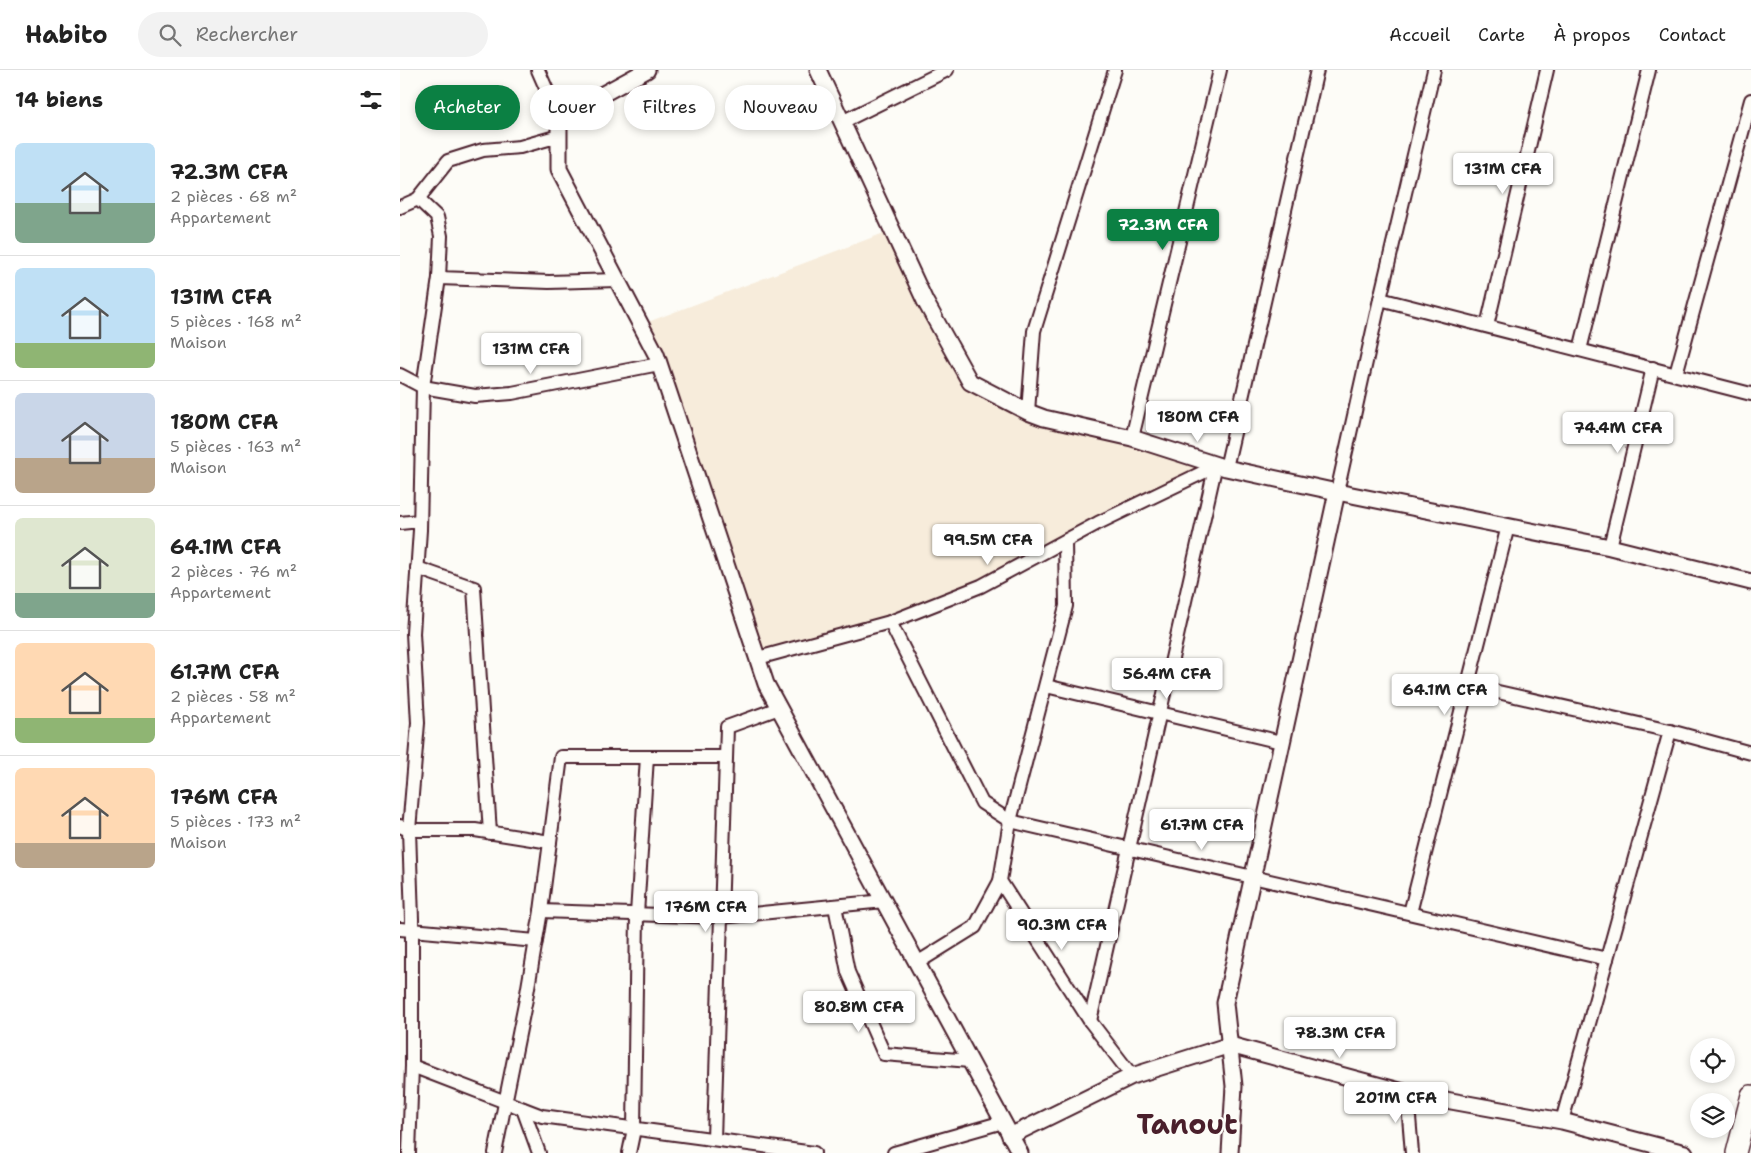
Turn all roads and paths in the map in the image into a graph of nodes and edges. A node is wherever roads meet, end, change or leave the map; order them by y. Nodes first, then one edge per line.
1 (538, 70) edge
2 (647, 70) edge
3 (818, 70) edge
4 (947, 70) edge
5 (1115, 70) edge
6 (1220, 70) edge
7 (1317, 70) edge
8 (1434, 70) edge
9 (1547, 70) edge
10 (1649, 70) edge
11 (545, 85) edge
12 (614, 88) edge
13 (1751, 100) edge
14 (842, 122) junction
15 (559, 130) edge
16 (559, 136) junction
17 (418, 198) junction
18 (400, 207) edge
19 (439, 278) junction
20 (617, 280) junction
21 (1380, 299) junction
22 (1487, 326) junction
23 (1580, 350) junction
24 (659, 364) junction
25 (1653, 368) junction
26 (1676, 374) junction
27 (400, 375) edge
28 (422, 387) junction
29 (1751, 394) edge
30 (1028, 412) junction
31 (1132, 438) junction
32 (1221, 466) junction
33 (1337, 492) junction
34 (420, 521) junction
35 (400, 523) edge
36 (1508, 526) junction
37 (1065, 541) junction
38 (1610, 547) junction
39 (417, 568) junction
40 (1751, 582) edge
41 (890, 622) junction
42 (758, 658) junction
43 (1467, 685) junction
44 (1046, 686) junction
45 (779, 708) junction
46 (1161, 713) junction
47 (1670, 730) junction
48 (1281, 742) junction
49 (1751, 753) edge
50 (647, 757) junction
51 (726, 757) junction
52 (1010, 821) junction
53 (405, 828) edge
54 (490, 833) junction
55 (550, 842) junction
56 (1128, 848) junction
57 (1251, 877) junction
58 (1000, 881) junction
59 (884, 901) junction
60 (835, 906) junction
61 (541, 911) junction
62 (1410, 913) junction
63 (637, 914) junction
64 (720, 917) junction
65 (406, 929) edge
66 (536, 941) junction
67 (1607, 959) junction
68 (917, 963) junction
69 (1090, 1021) junction
70 (1230, 1045) junction
71 (970, 1061) junction
72 (412, 1066) junction
73 (1132, 1076) junction
74 (1407, 1093) junction
75 (1751, 1095) edge
76 (505, 1102) junction
77 (524, 1109) junction
78 (1562, 1121) junction
79 (1003, 1122) junction
80 (634, 1129) junction
81 (1010, 1136) junction
82 (722, 1145) edge
83 (409, 1153) edge
84 (496, 1153) edge
85 (539, 1153) edge
86 (629, 1153) edge
87 (814, 1153) edge
88 (894, 1153) edge
89 (1020, 1153) edge
90 (1230, 1153) edge
91 (1412, 1153) edge
92 (1685, 1153) edge
93 (1736, 1153) edge

1 - 11 street
2 - 12 street
3 - 14 street
4 - 14 street
5 - 30 street
6 - 31 street
7 - 32 street
8 - 21 street
9 - 22 street
10 - 23 street
13 - 26 street
14 - 30 street
15 - 16 street
16 - 17 street
16 - 20 street
17 - 18 street
17 - 19 street
19 - 20 street
19 - 28 street
20 - 24 street
21 - 22 street
21 - 33 street
22 - 23 street
23 - 25 street
24 - 28 street
24 - 42 street
25 - 26 street
25 - 38 street
26 - 29 street
27 - 28 street
28 - 34 street
30 - 31 street
31 - 32 street
32 - 33 street
32 - 37 street
32 - 46 street
33 - 36 street
33 - 48 street
34 - 35 street
34 - 39 street
36 - 38 street
36 - 43 street
37 - 41 street
37 - 44 street
38 - 40 street
39 - 53 street
39 - 54 street
41 - 42 street
41 - 52 street
42 - 45 street
43 - 47 street
43 - 62 street
44 - 46 street
44 - 52 street
45 - 51 street
45 - 59 street
46 - 48 street
46 - 56 street
47 - 49 street
47 - 67 street
48 - 57 street
50 - 51 street
50 - 55 street
50 - 63 street
51 - 64 street
52 - 56 street
52 - 58 street
53 - 54 street
53 - 65 street
54 - 55 street
55 - 61 street
56 - 57 street
56 - 69 street
57 - 62 street
57 - 70 street
58 - 68 street
58 - 69 street
59 - 60 street
59 - 68 street
60 - 64 street
60 - 71 street
61 - 63 street
61 - 66 street
62 - 67 street
63 - 64 street
63 - 80 street
64 - 82 street
65 - 66 street
65 - 72 street
66 - 76 street
67 - 78 street
68 - 71 street
69 - 73 street
70 - 73 street
70 - 74 street
70 - 90 street
71 - 79 street
72 - 76 street
72 - 83 street
73 - 81 street
74 - 78 street
74 - 91 street
75 - 93 main road
76 - 77 street
76 - 84 street
77 - 80 street
77 - 85 street
78 - 92 street
79 - 81 street
79 - 88 street
80 - 82 street
80 - 86 street
81 - 89 street
82 - 87 street

